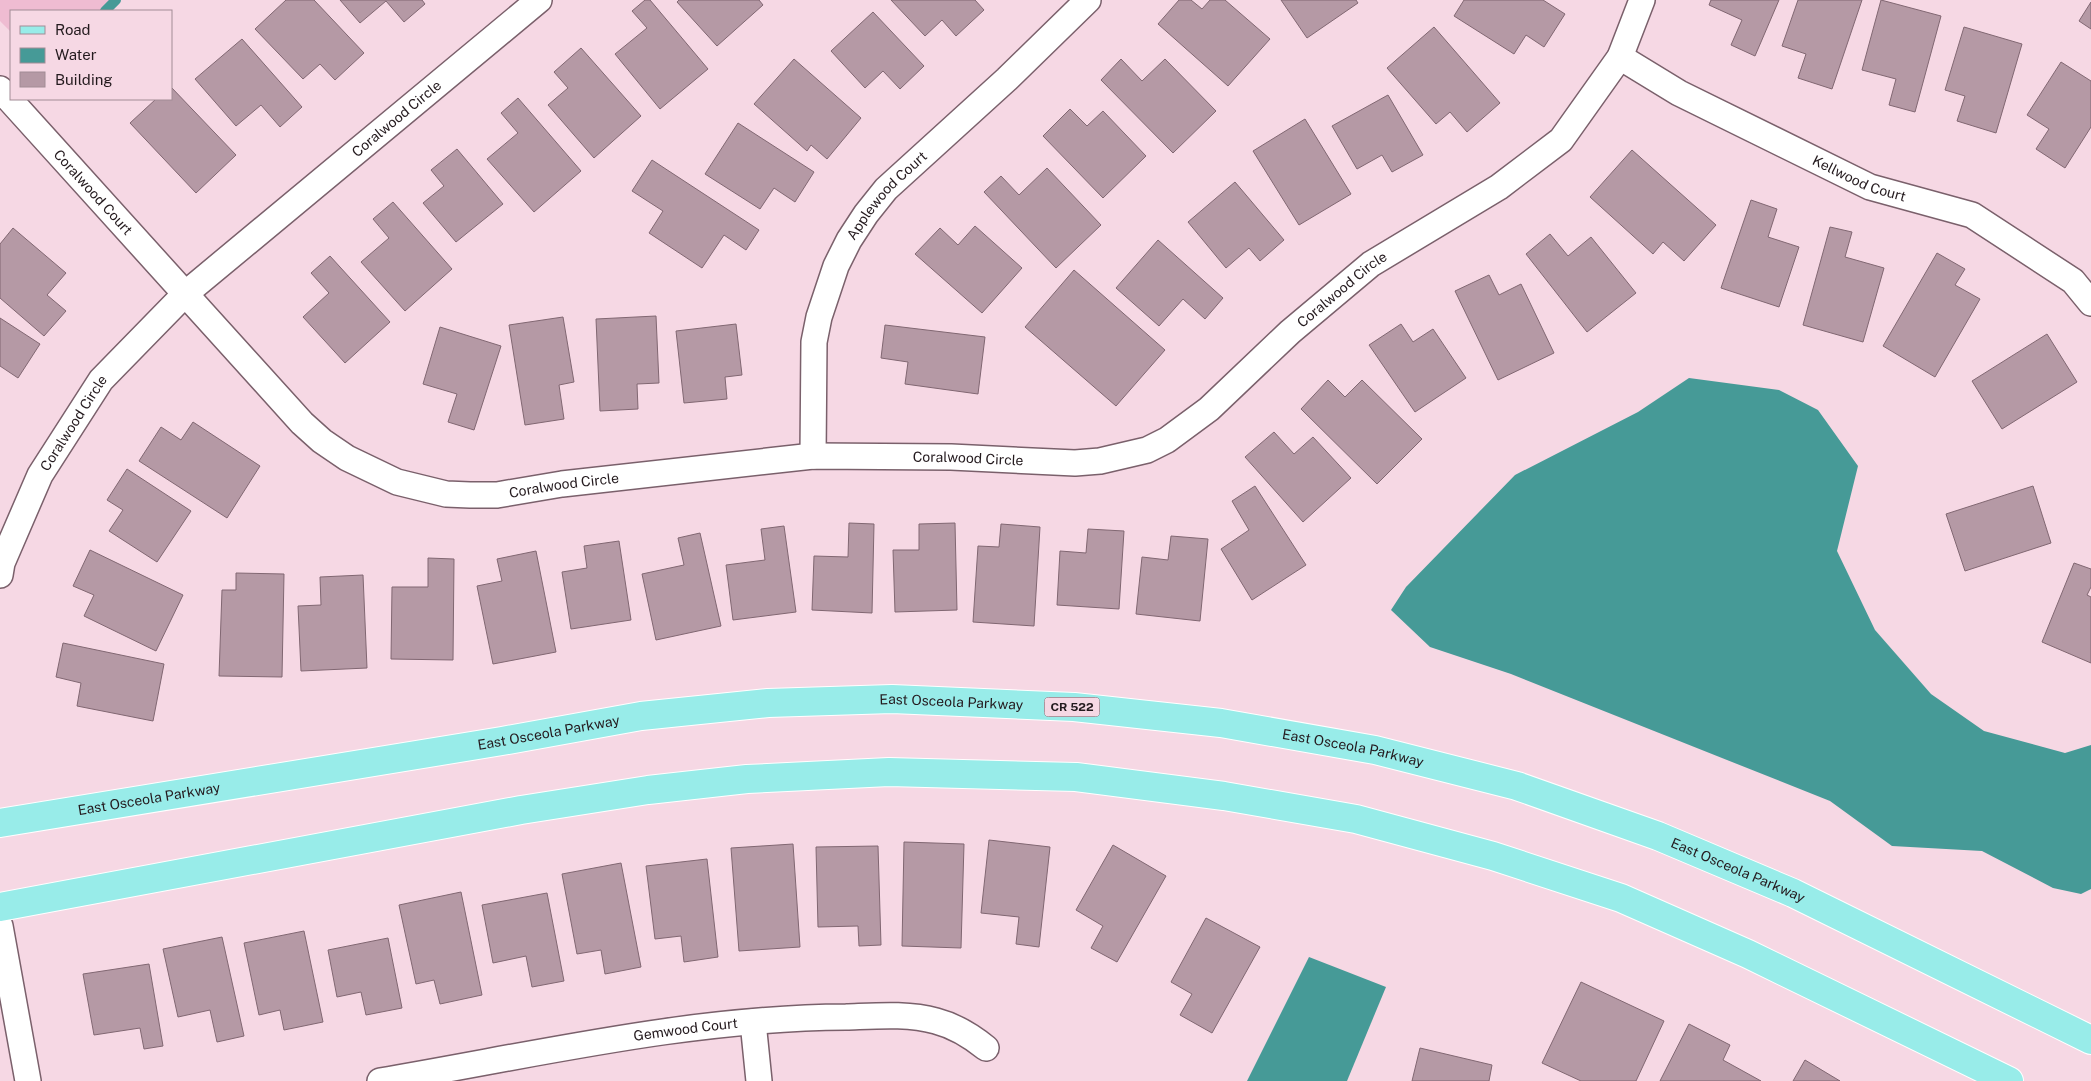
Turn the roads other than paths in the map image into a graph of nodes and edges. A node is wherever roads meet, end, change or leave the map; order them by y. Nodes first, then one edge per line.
1 (539, 0) edge
2 (1088, 0) edge
3 (1642, 0) edge
4 (1620, 57) junction
5 (0, 89) edge
6 (185, 294) junction
7 (2091, 303) edge
8 (812, 456) junction
9 (0, 575) edge
10 (0, 823) edge
11 (0, 907) edge
12 (0, 926) edge
13 (753, 1022) junction
14 (2091, 1040) edge
15 (986, 1048) dead end
16 (28, 1081) edge
17 (380, 1081) edge
18 (759, 1081) edge
19 (2009, 1081) edge

1 - 6 street, Coralwood Circle
2 - 8 street, Applewood Court
3 - 4 street, Coralwood Circle
4 - 7 street, Kellwood Court
4 - 8 street, Coralwood Circle
5 - 6 street, Coralwood Court
6 - 8 street, Coralwood Circle
6 - 9 street, Coralwood Circle
10 - 14 main road, East Osceola Parkway / CR 522
11 - 19 main road
12 - 16 street
13 - 15 street, Gemwood Court
13 - 17 street, Gemwood Court
13 - 18 street

